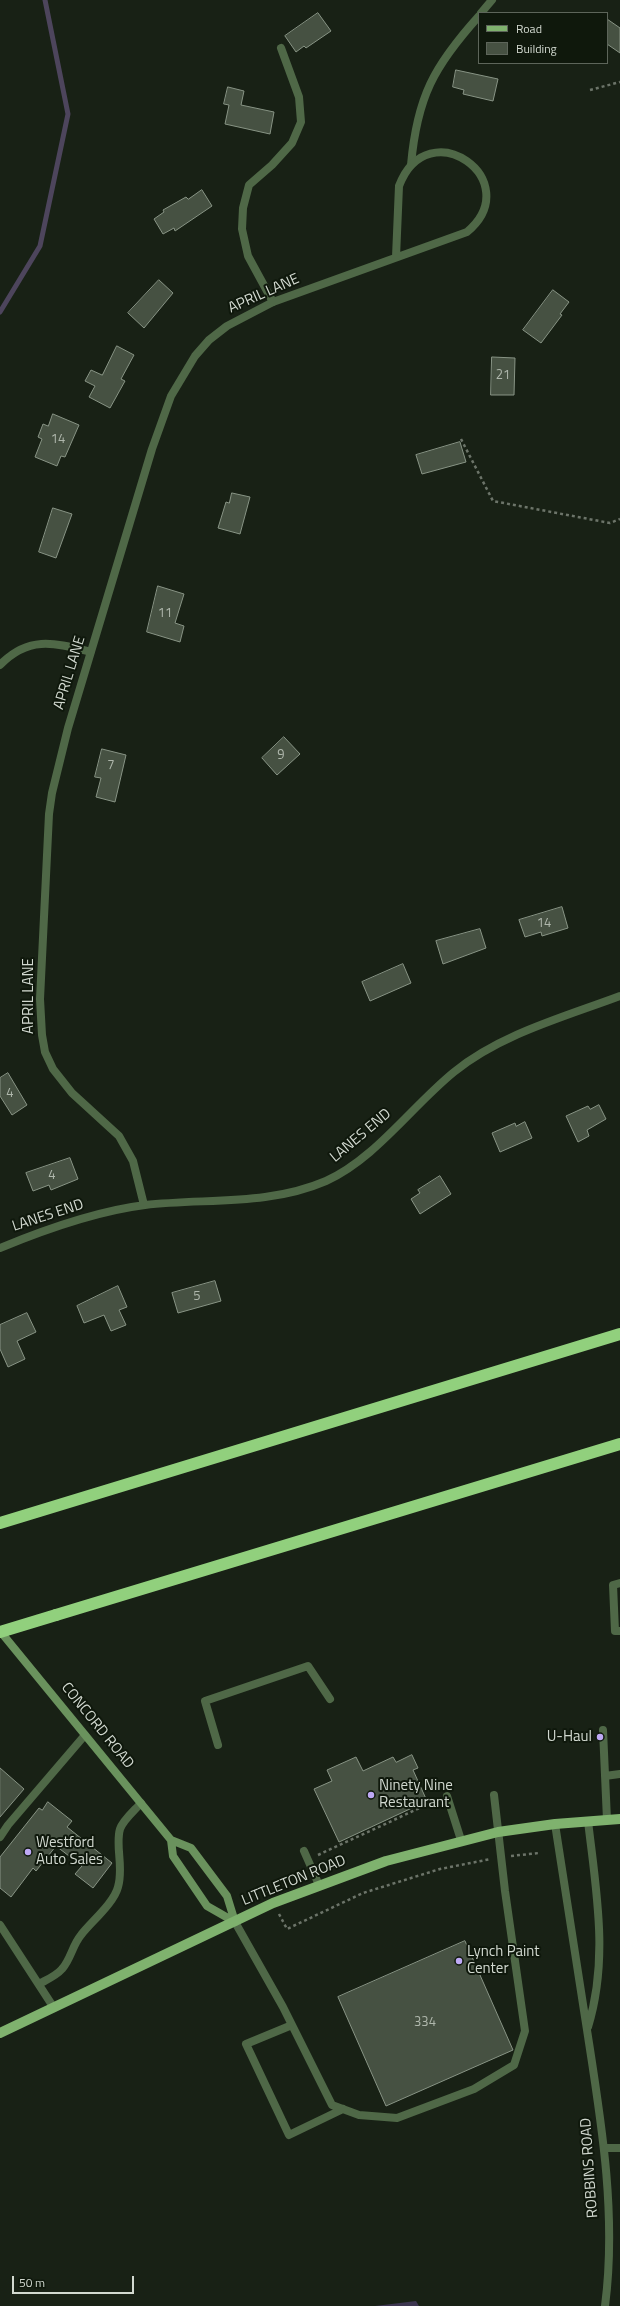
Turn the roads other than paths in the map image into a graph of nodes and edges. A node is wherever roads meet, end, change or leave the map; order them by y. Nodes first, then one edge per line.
1 (492, 0) edge
2 (482, 12) edge
3 (478, 17) edge
4 (281, 48) dead end
5 (411, 165) junction
6 (396, 257) junction
7 (272, 302) junction
8 (91, 652) junction
9 (0, 665) edge
10 (620, 996) edge
11 (144, 1205) junction
12 (0, 1248) edge
13 (620, 1334) edge
14 (620, 1444) edge
15 (0, 1524) edge
16 (620, 1583) edge
17 (0, 1631) edge
18 (620, 1631) edge
19 (330, 1699) dead end
20 (603, 1730) dead end
21 (86, 1735) junction
22 (218, 1745) dead end
23 (620, 1774) edge
24 (605, 1776) junction
25 (494, 1795) dead end
26 (447, 1796) road end
27 (142, 1803) junction
28 (620, 1819) edge
29 (607, 1820) junction
30 (588, 1821) junction
31 (556, 1824) junction
32 (498, 1832) junction
33 (0, 1837) edge
34 (172, 1840) junction
35 (461, 1840) junction
36 (304, 1851) dead end
37 (319, 1885) junction
38 (234, 1922) junction
39 (0, 1925) edge
40 (39, 1984) junction
41 (54, 2008) junction
42 (292, 2024) junction
43 (587, 2030) junction
44 (0, 2034) edge
45 (343, 2109) junction
46 (604, 2148) junction
47 (620, 2148) edge
48 (605, 2306) edge

1 - 2 street
3 - 5 street
4 - 7 street
5 - 6 street, APRIL LANE
5 - 6 street, APRIL LANE
6 - 7 street, APRIL LANE
7 - 8 street, APRIL LANE
8 - 9 street
8 - 11 street, APRIL LANE
10 - 11 street, LANES END
11 - 12 street, LANES END
13 - 15 highway
14 - 17 highway, bridge
16 - 18 street
17 - 21 main road, CONCORD ROAD
19 - 22 street
20 - 24 street
21 - 27 main road, CONCORD ROAD
21 - 33 street
23 - 24 street
24 - 29 street
25 - 32 street
26 - 35 street
27 - 34 main road, CONCORD ROAD
27 - 40 street
28 - 29 main road, LITTLETON ROAD
29 - 30 main road, LITTLETON ROAD
30 - 31 main road, LITTLETON ROAD
30 - 43 street, ROBBINS ROAD
31 - 32 main road, LITTLETON ROAD
31 - 43 street, ROBBINS ROAD
32 - 35 main road, LITTLETON ROAD
32 - 45 street
34 - 38 main road, CONCORD ROAD
34 - 38 main road, CONCORD ROAD
35 - 37 main road, LITTLETON ROAD
36 - 37 street
37 - 38 main road, LITTLETON ROAD
38 - 41 main road, LITTLETON ROAD
38 - 42 street
39 - 40 street
40 - 41 street
41 - 44 main road, LITTLETON ROAD
42 - 45 street
42 - 45 street
43 - 46 street, ROBBINS ROAD
46 - 47 street
46 - 48 street, ROBBINS ROAD

